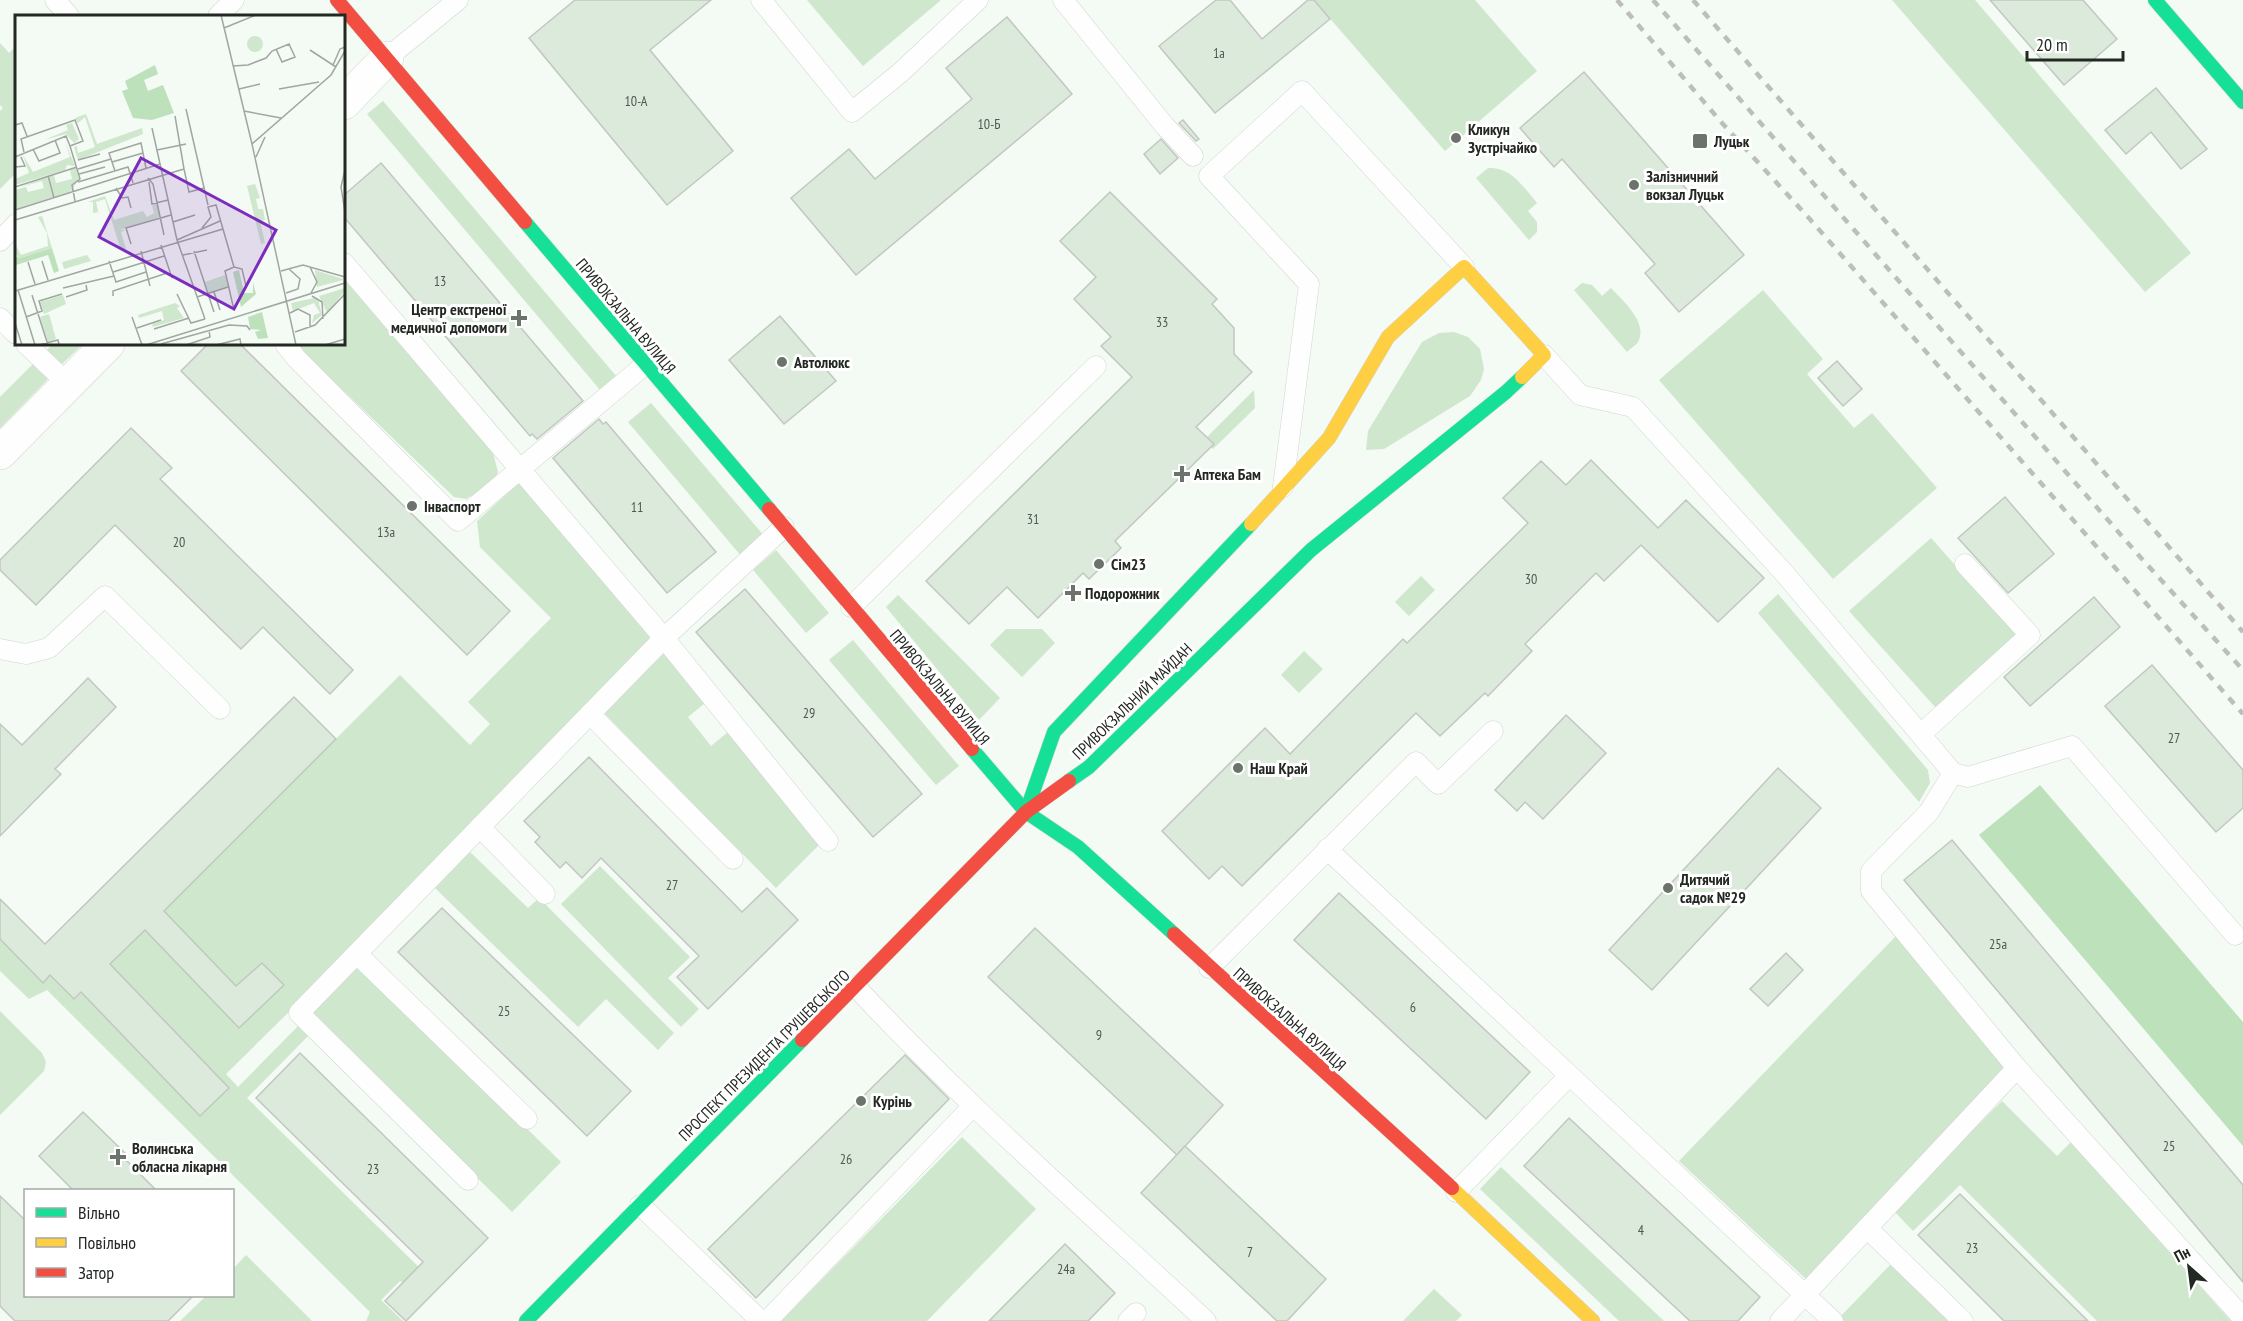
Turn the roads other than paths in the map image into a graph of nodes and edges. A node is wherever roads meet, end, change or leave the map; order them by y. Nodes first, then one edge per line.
1 (55, 0) edge
2 (234, 0) edge
3 (337, 0) edge
4 (458, 0) edge
5 (761, 0) edge
6 (978, 0) edge
7 (1063, 0) edge
8 (2155, 0) edge
9 (68, 15) edge
10 (219, 15) edge
11 (387, 58) junction
12 (345, 102) edge
13 (2243, 102) edge
14 (1193, 156) dead end
15 (15, 225) edge
16 (0, 241) edge
17 (345, 264) edge
18 (1464, 267) junction
19 (0, 318) edge
20 (15, 333) edge
21 (27, 345) edge
22 (107, 345) edge
23 (286, 345) edge
24 (1544, 356) junction
25 (646, 364) junction
26 (1096, 366) dead end
27 (68, 384) junction
28 (0, 453) edge
29 (520, 468) junction
30 (1283, 490) junction
31 (784, 527) junction
32 (1965, 564) dead end
33 (851, 608) junction
34 (664, 638) junction
35 (0, 649) edge
36 (220, 709) dead end
37 (590, 714) junction
38 (1493, 731) dead end
39 (1922, 734) junction
40 (1953, 772) junction
41 (1026, 812) junction
42 (480, 827) junction
43 (828, 842) dead end
44 (1327, 849) junction
45 (733, 859) dead end
46 (545, 894) dead end
47 (2235, 935) dead end
48 (357, 954) junction
49 (1209, 968) junction
50 (855, 986) junction
51 (2017, 1068) junction
52 (1569, 1076) junction
53 (974, 1106) junction
54 (527, 1119) dead end
55 (468, 1179) dead end
56 (1456, 1192) junction
57 (640, 1205) junction
58 (1867, 1228) junction
59 (1805, 1294) junction
60 (2243, 1318) edge
61 (526, 1321) edge
62 (761, 1321) edge
63 (767, 1321) edge
64 (1206, 1321) edge
65 (1593, 1321) edge
66 (1780, 1321) edge
67 (1833, 1321) edge
68 (1963, 1321) edge

1 - 9 lane
2 - 10 lane
3 - 11 street, ПРИВОКЗАЛЬНА ВУЛИЦЯ
4 - 11 lane
5 - 6 lane
7 - 14 lane
8 - 13 street
11 - 12 street
11 - 25 street, ПРИВОКЗАЛЬНА ВУЛИЦЯ
15 - 16 lane
17 - 29 lane
18 - 24 street
18 - 30 street, ПРИВОКЗАЛЬНИЙ МАЙДАН
18 - 30 lane
19 - 20 lane
21 - 27 lane
22 - 27 street
23 - 29 lane
24 - 39 lane
24 - 41 street, ПРИВОКЗАЛЬНИЙ МАЙДАН
25 - 29 lane
25 - 31 street, ПРИВОКЗАЛЬНА ВУЛИЦЯ
26 - 33 lane
27 - 28 street
29 - 34 lane
30 - 41 street, ПРИВОКЗАЛЬНИЙ МАЙДАН
31 - 33 street, ПРИВОКЗАЛЬНА ВУЛИЦЯ
31 - 34 lane
32 - 39 lane
33 - 41 street, ПРИВОКЗАЛЬНА ВУЛИЦЯ
34 - 37 lane
34 - 43 lane
35 - 36 lane
37 - 42 lane
37 - 45 lane
38 - 44 lane
39 - 40 lane
40 - 47 lane
40 - 51 lane
41 - 49 street, ПРИВОКЗАЛЬНА ВУЛИЦЯ
41 - 50 street, ПРОСПЕКТ ПРЕЗИДЕНТА ГРУШЕВСЬКОГО
42 - 46 lane
42 - 48 lane
44 - 49 lane
44 - 52 lane
48 - 54 lane
48 - 55 lane
49 - 56 street, ПРИВОКЗАЛЬНА ВУЛИЦЯ
50 - 53 lane
50 - 57 street, ПРОСПЕКТ ПРЕЗИДЕНТА ГРУШЕВСЬКОГО
51 - 58 lane
51 - 60 lane
52 - 56 lane
52 - 59 lane
53 - 63 lane
53 - 64 lane
56 - 65 street, ПРИВОКЗАЛЬНА ВУЛИЦЯ
57 - 61 street, ПРОСПЕКТ ПРЕЗИДЕНТА ГРУШЕВСЬКОГО
57 - 62 lane
58 - 59 lane
58 - 68 lane
59 - 66 lane
59 - 67 lane

